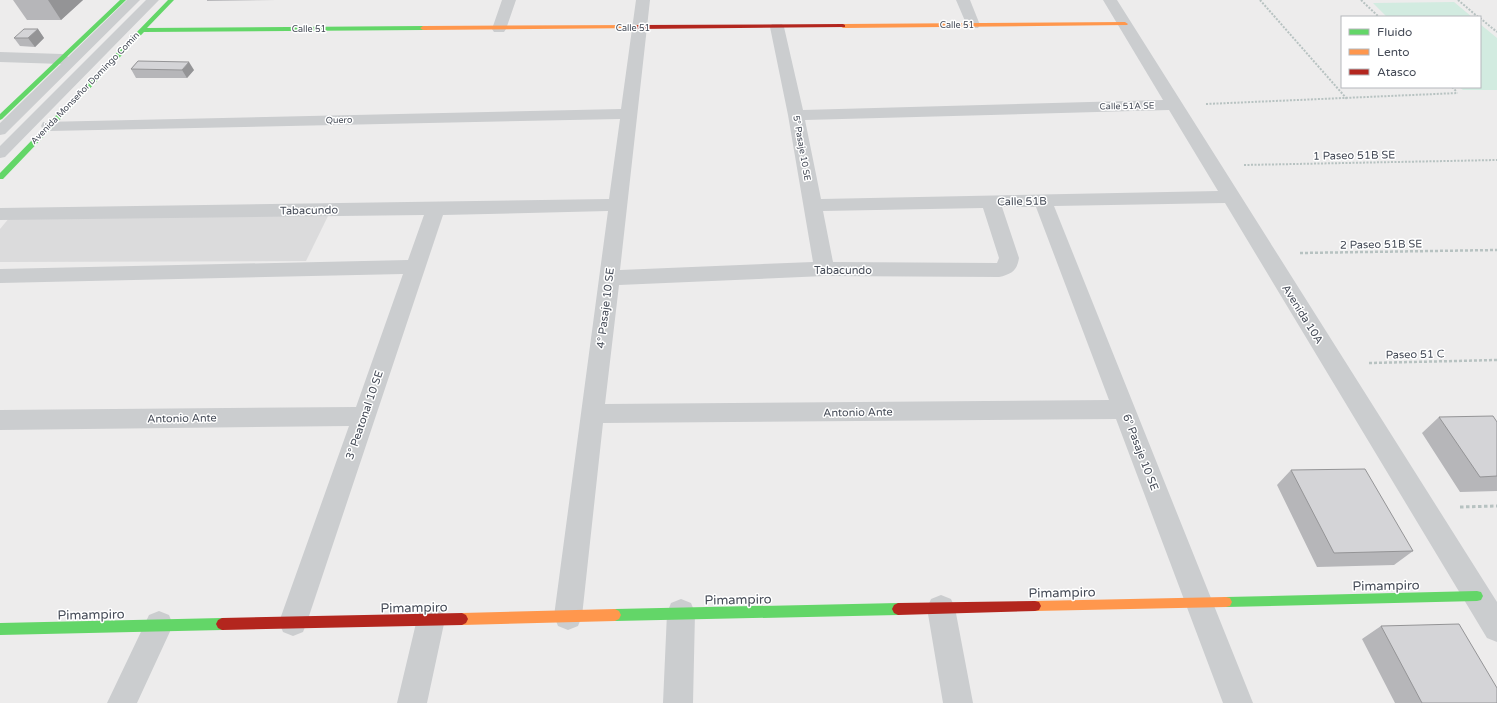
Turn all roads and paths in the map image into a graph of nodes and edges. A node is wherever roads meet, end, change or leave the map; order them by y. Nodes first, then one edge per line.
1 (123, 0) edge
2 (134, 0) edge
3 (153, 0) edge
4 (171, 0) edge
5 (509, 0) edge
6 (643, 0) edge
7 (963, 0) edge
8 (1110, 0) edge
9 (1260, 0) edge
10 (1361, 0) edge
11 (1458, 0) edge
12 (1378, 16) edge
13 (1477, 16) edge
14 (1481, 20) edge
15 (1125, 24) junction
16 (973, 25) junction
17 (777, 27) junction
18 (640, 28) junction
19 (499, 29) junction
20 (142, 30) junction
21 (1497, 32) edge
22 (0, 57) edge
23 (62, 59) junction
24 (1453, 88) edge
25 (1348, 99) junction
26 (1175, 105) junction
27 (629, 114) junction
28 (796, 115) junction
29 (0, 118) edge
30 (49, 126) junction
31 (0, 131) edge
32 (0, 154) edge
33 (1497, 160) edge
34 (1212, 166) junction
35 (0, 177) edge
36 (1232, 197) junction
37 (990, 201) junction
38 (1043, 201) junction
39 (618, 205) junction
40 (812, 205) junction
41 (436, 209) junction
42 (0, 214) edge
43 (1497, 250) edge
44 (1265, 252) junction
45 (417, 267) junction
46 (824, 269) junction
47 (0, 276) edge
48 (609, 278) junction
49 (1497, 360) edge
50 (1334, 364) junction
51 (1124, 409) junction
52 (593, 414) junction
53 (363, 416) junction
54 (0, 420) edge
55 (1477, 596) junction
56 (1199, 602) junction
57 (941, 608) junction
58 (681, 613) junction
59 (568, 616) junction
60 (431, 620) junction
61 (293, 622) junction
62 (159, 625) junction
63 (1497, 628) edge
64 (0, 629) edge
65 (122, 703) edge
66 (412, 703) edge
67 (678, 703) edge
68 (958, 703) edge
69 (1238, 703) edge

1 - 23 street
2 - 31 lane
3 - 32 lane, Avenida Monseñor Domingo Comin
4 - 20 street, Avenida Monseñor Domingo Comin
5 - 19 street
6 - 18 street, 4° Pasaje 10 SE
7 - 16 street
8 - 15 street, Avenida 10A
9 - 25 path
10 - 12 path
11 - 13 path
14 - 21 path
15 - 16 street, Calle 51
15 - 26 street, Avenida 10A
16 - 17 street, Calle 51
17 - 18 street, Calle 51
17 - 28 street, 5° Pasaje 10 SE
18 - 19 street, Calle 51
18 - 27 street, 4° Pasaje 10 SE
19 - 20 street, Calle 51
20 - 30 street, Avenida Monseñor Domingo Comin
22 - 23 street
23 - 29 street
24 - 25 path
25 - 26 path
26 - 28 street, Calle 51A SE
26 - 34 street, Avenida 10A
27 - 30 street, Quero
27 - 39 street, 4° Pasaje 10 SE
28 - 40 street, 5° Pasaje 10 SE
30 - 35 street, Avenida Monseñor Domingo Comin
33 - 34 path, 1 Paseo 51B SE
34 - 36 street, Avenida 10A
36 - 38 street, Calle 51B
36 - 44 street, Avenida 10A
37 - 38 street, Calle 51B
37 - 40 street, Calle 51B
37 - 46 street, Tabacundo
38 - 51 street, 6° Pasaje 10 SE
39 - 41 street, Tabacundo
39 - 48 street, 4° Pasaje 10 SE
40 - 46 street, 5° Pasaje 10 SE
41 - 42 street, Tabacundo
41 - 45 street, 3° Peatonal 10 SE
43 - 44 path, 2 Paseo 51B SE
44 - 50 street, Avenida 10A
45 - 47 street
45 - 53 street, 3° Peatonal 10 SE
46 - 48 street, Tabacundo
48 - 52 street, 4° Pasaje 10 SE
49 - 50 path, Paseo 51 C
50 - 55 street, Avenida 10A
51 - 52 street, Antonio Ante
51 - 56 street, 6° Pasaje 10 SE
52 - 59 street, 4° Pasaje 10 SE
53 - 54 street, Antonio Ante
53 - 61 street, 3° Peatonal 10 SE
55 - 56 street, Pimampiro
55 - 63 street, Avenida 10A
56 - 57 street, Pimampiro
56 - 69 street, 6° Pasaje 10 SE
57 - 58 street, Pimampiro
57 - 68 street
58 - 59 street, Pimampiro
58 - 67 street
59 - 60 street, Pimampiro
60 - 61 street, Pimampiro
60 - 66 street
61 - 62 street, Pimampiro
62 - 64 street, Pimampiro
62 - 65 street

